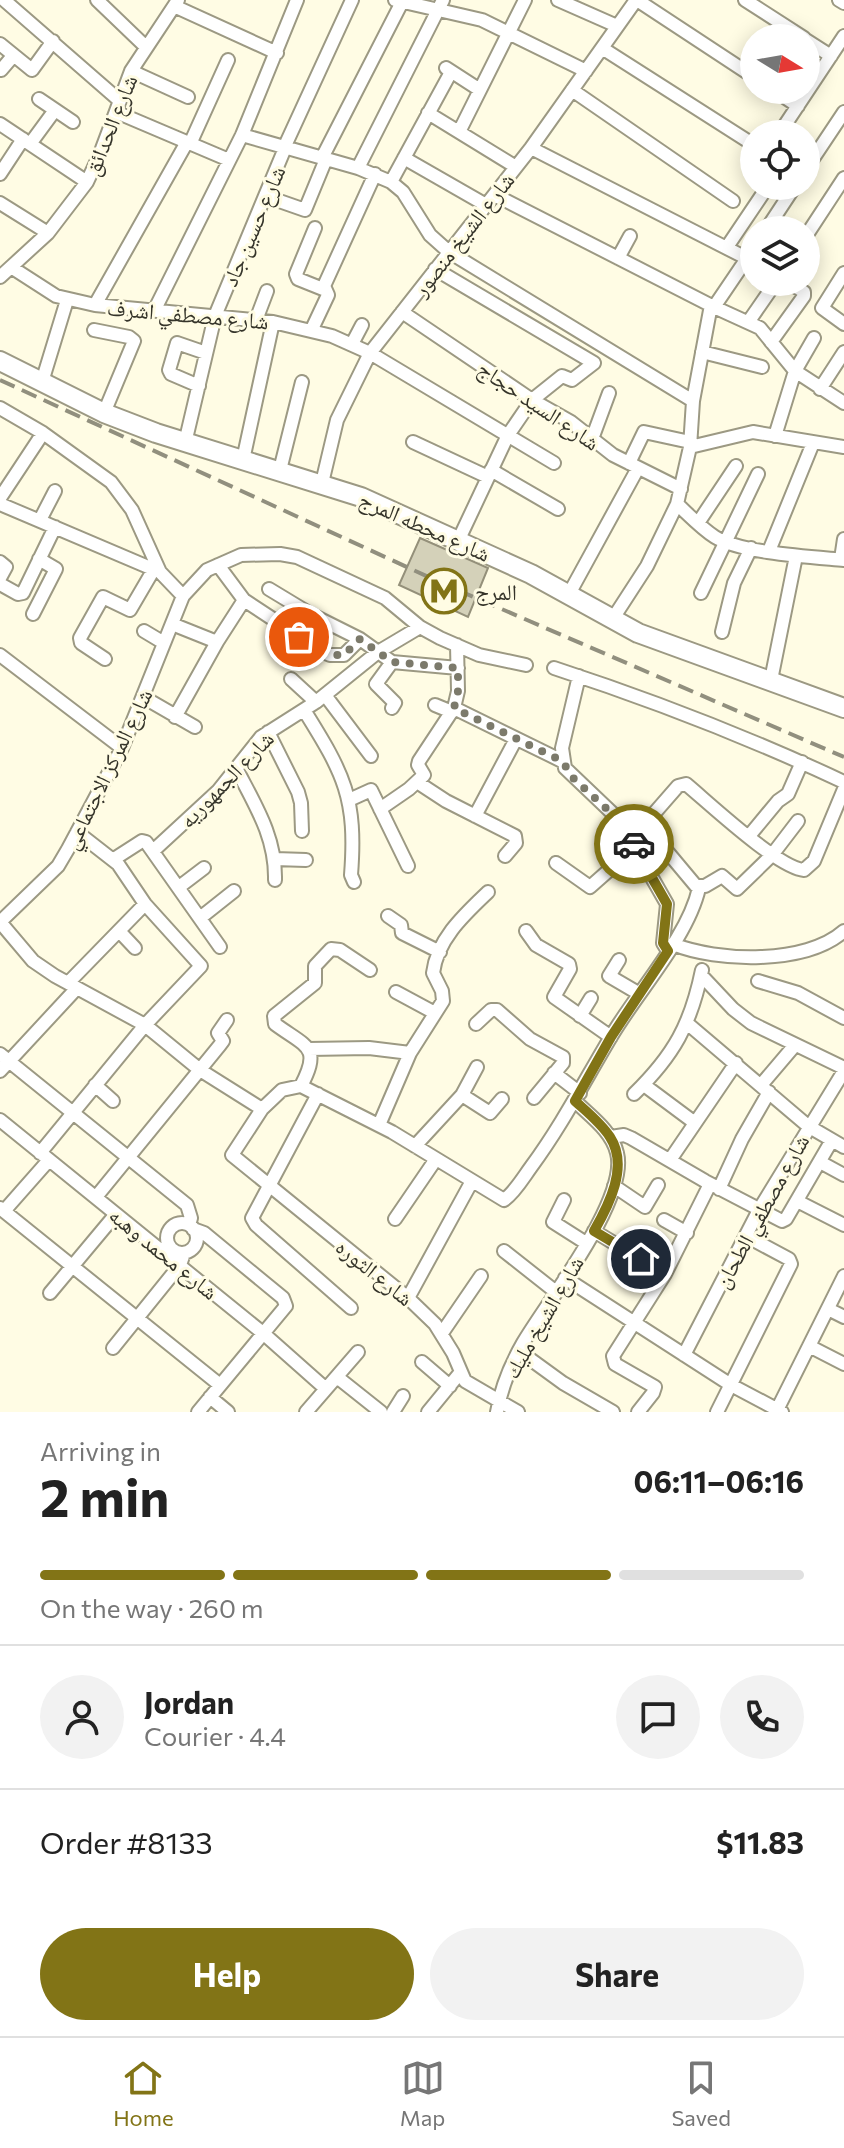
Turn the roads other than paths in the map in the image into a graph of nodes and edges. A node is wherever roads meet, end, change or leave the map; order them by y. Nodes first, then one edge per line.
1 (4, 0) edge
2 (97, 0) edge
3 (297, 0) edge
4 (352, 0) edge
5 (525, 0) edge
6 (558, 0) edge
7 (637, 0) edge
8 (745, 0) edge
9 (839, 0) edge
10 (398, 1) edge
11 (176, 3) edge
12 (844, 3) edge
13 (441, 4) edge
14 (782, 24) edge
15 (617, 26) junction
16 (509, 33) junction
17 (844, 36) edge
18 (53, 41) junction
19 (0, 44) edge
20 (146, 47) junction
21 (602, 48) junction
22 (820, 49) edge
23 (277, 53) junction
24 (13, 56) junction
25 (831, 56) junction
26 (228, 60) dead end
27 (740, 68) edge
28 (1, 70) edge
29 (131, 71) junction
30 (586, 71) junction
31 (480, 90) junction
32 (572, 90) junction
33 (188, 97) dead end
34 (39, 99) dead end
35 (795, 104) edge
36 (118, 106) junction
37 (798, 106) junction
38 (55, 110) junction
39 (844, 112) edge
40 (428, 113) junction
41 (788, 120) edge
42 (73, 122) dead end
43 (0, 124) edge
44 (459, 132) junction
45 (242, 135) junction
46 (740, 136) edge
47 (26, 141) junction
48 (189, 143) junction
49 (285, 148) junction
50 (531, 148) junction
51 (820, 148) edge
52 (404, 158) junction
53 (324, 159) junction
54 (229, 160) junction
55 (516, 167) junction
56 (358, 168) junction
57 (0, 174) edge
58 (375, 174) junction
59 (844, 178) edge
60 (87, 182) junction
61 (391, 182) junction
62 (495, 195) junction
63 (265, 196) junction
64 (759, 200) edge
65 (733, 201) dead end
66 (0, 203) edge
67 (486, 205) junction
68 (819, 216) edge
69 (315, 228) dead end
70 (48, 233) junction
71 (630, 236) dead end
72 (727, 247) junction
73 (449, 252) junction
74 (740, 252) edge
75 (618, 258) junction
76 (11, 267) junction
77 (435, 269) junction
78 (740, 271) edge
79 (843, 271) edge
80 (0, 277) edge
81 (323, 289) junction
82 (267, 291) dead end
83 (766, 296) edge
84 (804, 296) edge
85 (67, 300) junction
86 (95, 305) junction
87 (712, 306) junction
88 (155, 309) junction
89 (402, 312) junction
90 (215, 316) junction
91 (256, 320) junction
92 (749, 321) junction
93 (273, 322) junction
94 (844, 324) edge
95 (362, 325) dead end
96 (312, 329) junction
97 (94, 330) dead end
98 (814, 338) dead end
99 (771, 342) junction
100 (352, 344) junction
101 (702, 352) junction
102 (844, 352) edge
103 (206, 353) junction
104 (370, 353) junction
105 (0, 361) edge
106 (762, 367) dead end
107 (795, 371) junction
108 (42, 382) junction
109 (302, 382) dead end
110 (199, 386) junction
111 (820, 389) junction
112 (609, 393) dead end
113 (532, 400) junction
114 (693, 401) junction
115 (844, 403) edge
116 (4, 410) edge
117 (104, 413) junction
118 (0, 425) edge
119 (43, 433) junction
120 (508, 435) junction
121 (775, 436) junction
122 (592, 439) junction
123 (413, 442) dead end
124 (185, 443) junction
125 (813, 443) junction
126 (690, 444) junction
127 (844, 447) edge
128 (243, 460) junction
129 (554, 463) dead end
130 (634, 466) junction
131 (736, 466) dead end
132 (280, 470) junction
133 (489, 474) junction
134 (758, 474) dead end
135 (322, 483) junction
136 (681, 489) junction
137 (55, 491) dead end
138 (0, 501) edge
139 (677, 504) junction
140 (558, 509) dead end
141 (40, 520) junction
142 (698, 523) junction
143 (55, 527) junction
144 (459, 539) junction
145 (844, 539) edge
146 (725, 542) junction
147 (751, 548) junction
148 (769, 551) junction
149 (796, 556) junction
150 (39, 559) junction
151 (842, 560) edge
152 (0, 562) edge
153 (218, 565) junction
154 (157, 571) junction
155 (0, 581) edge
156 (269, 589) dead end
157 (701, 593) dead end
158 (569, 594) junction
159 (183, 596) junction
160 (244, 600) junction
161 (33, 614) dead end
162 (612, 620) junction
163 (172, 624) junction
164 (420, 627) junction
165 (144, 631) dead end
166 (722, 632) dead end
167 (360, 639) junction
168 (217, 642) junction
169 (164, 643) junction
170 (457, 645) junction
171 (378, 652) junction
172 (0, 655) edge
173 (105, 659) dead end
174 (392, 662) junction
175 (526, 665) dead end
176 (458, 668) junction
177 (554, 668) dead end
178 (579, 676) junction
179 (291, 679) dead end
180 (771, 680) junction
181 (143, 697) junction
182 (320, 698) junction
183 (435, 705) dead end
184 (392, 708) dead end
185 (844, 708) edge
186 (304, 710) junction
187 (453, 710) junction
188 (175, 717) junction
189 (195, 727) dead end
190 (268, 732) junction
191 (516, 739) junction
192 (122, 748) junction
193 (371, 756) dead end
194 (562, 761) junction
195 (802, 762) junction
196 (236, 768) junction
197 (417, 782) junction
198 (844, 782) edge
199 (844, 789) edge
200 (349, 800) junction
201 (380, 809) junction
202 (475, 816) junction
203 (798, 821) dead end
204 (302, 831) dead end
205 (77, 832) junction
206 (637, 833) junction
207 (749, 836) junction
208 (633, 849) junction
209 (153, 851) junction
210 (772, 855) junction
211 (505, 856) dead end
212 (114, 859) junction
213 (275, 859) junction
214 (306, 860) dead end
215 (556, 863) dead end
216 (408, 866) dead end
217 (204, 868) dead end
218 (275, 880) dead end
219 (354, 882) dead end
220 (179, 887) junction
221 (699, 888) junction
222 (234, 891) dead end
223 (488, 892) dead end
224 (145, 904) junction
225 (388, 916) dead end
226 (200, 918) junction
227 (0, 922) edge
228 (119, 931) junction
229 (526, 931) dead end
230 (841, 939) edge
231 (84, 944) dead end
232 (220, 947) dead end
233 (135, 948) dead end
234 (670, 948) junction
235 (440, 952) junction
236 (705, 955) junction
237 (95, 956) junction
238 (619, 960) dead end
239 (370, 970) dead end
240 (701, 975) junction
241 (758, 981) dead end
242 (72, 985) junction
243 (396, 992) dead end
244 (638, 993) junction
245 (591, 998) dead end
246 (435, 1013) junction
247 (580, 1016) junction
248 (844, 1018) edge
249 (227, 1020) dead end
250 (476, 1024) dead end
251 (688, 1024) junction
252 (145, 1025) junction
253 (611, 1037) junction
254 (795, 1045) junction
255 (309, 1049) junction
256 (410, 1053) junction
257 (3, 1062) edge
258 (736, 1063) junction
259 (477, 1067) dead end
260 (844, 1069) edge
261 (200, 1070) junction
262 (554, 1073) junction
263 (95, 1085) junction
264 (301, 1086) junction
265 (765, 1089) junction
266 (318, 1094) junction
267 (462, 1095) junction
268 (577, 1097) junction
269 (534, 1098) dead end
270 (502, 1099) dead end
271 (113, 1101) dead end
272 (262, 1109) junction
273 (73, 1112) junction
274 (0, 1120) edge
275 (695, 1123) junction
276 (379, 1125) junction
277 (808, 1126) junction
278 (611, 1137) junction
279 (832, 1140) junction
280 (415, 1146) junction
281 (844, 1147) edge
282 (44, 1156) junction
283 (129, 1158) junction
284 (436, 1159) junction
285 (670, 1160) junction
286 (820, 1162) junction
287 (844, 1175) edge
288 (472, 1181) junction
289 (658, 1185) dead end
290 (270, 1186) junction
291 (614, 1186) junction
292 (714, 1186) junction
293 (96, 1197) junction
294 (564, 1200) dead end
295 (797, 1201) junction
296 (2, 1210) edge
297 (759, 1210) junction
298 (116, 1214) junction
299 (395, 1219) dead end
300 (664, 1220) dead end
301 (844, 1225) edge
302 (191, 1227) junction
303 (594, 1231) junction
304 (687, 1233) junction
305 (746, 1236) junction
306 (586, 1243) junction
307 (504, 1251) dead end
308 (182, 1259) junction
309 (73, 1265) junction
310 (665, 1274) junction
311 (481, 1276) dead end
312 (844, 1276) edge
313 (565, 1278) junction
314 (556, 1292) junction
315 (50, 1293) dead end
316 (408, 1298) junction
317 (351, 1308) dead end
318 (828, 1309) junction
319 (137, 1317) junction
320 (844, 1317) edge
321 (635, 1325) junction
322 (442, 1333) junction
323 (264, 1334) junction
324 (809, 1346) junction
325 (113, 1348) dead end
326 (519, 1351) junction
327 (358, 1352) dead end
328 (684, 1355) junction
329 (422, 1362) dead end
330 (844, 1364) edge
331 (460, 1373) junction
332 (337, 1377) junction
333 (220, 1385) junction
334 (731, 1385) junction
335 (450, 1386) junction
336 (326, 1389) junction
337 (403, 1396) dead end
338 (210, 1397) junction
339 (498, 1407) edge
340 (779, 1411) edge
341 (198, 1412) edge
342 (228, 1412) edge
343 (306, 1412) edge
344 (381, 1412) edge
345 (393, 1412) edge
346 (428, 1412) edge
347 (518, 1412) edge
348 (613, 1412) edge
349 (638, 1412) edge
350 (717, 1412) edge

1 - 18 street
2 - 20 street
3 - 23 street
4 - 49 street, شارع حسين جاد
5 - 16 street
6 - 15 street
7 - 15 street, شارع الشيخ منصور
7 - 27 street
8 - 14 street
9 - 12 street
10 - 13 street
10 - 53 street
11 - 20 street, شارع الحدائق
11 - 23 street
13 - 16 street
13 - 56 street
15 - 21 street, شارع الشيخ منصور
16 - 30 street
16 - 31 street
17 - 25 street
18 - 24 street
18 - 36 street
19 - 24 street
20 - 29 street, شارع الحدائق
21 - 30 street, شارع الشيخ منصور
21 - 46 street
22 - 25 street
23 - 45 street
24 - 28 street
25 - 37 street
26 - 48 street
29 - 33 street
29 - 36 street, شارع الحدائق
30 - 32 street, شارع الشيخ منصور
31 - 40 street
31 - 44 street
32 - 50 street, شارع الشيخ منصور
32 - 65 street
34 - 38 street
35 - 37 street
36 - 48 street
36 - 60 street, شارع الحدائق
37 - 41 street
38 - 42 street
38 - 47 street
39 - 51 street
40 - 44 street
40 - 52 street
43 - 47 street
44 - 55 street
45 - 49 street
45 - 54 street
47 - 57 street
47 - 60 street
48 - 54 street
48 - 86 street
49 - 53 street
49 - 63 street, شارع حسين جاد
50 - 55 street, شارع الشيخ منصور
50 - 72 street
52 - 61 street
52 - 67 street
53 - 56 street
53 - 63 street
54 - 88 street
55 - 62 street, شارع الشيخ منصور
56 - 58 street
58 - 61 street
58 - 81 street
59 - 68 street
60 - 70 street, شارع الحدائق
61 - 73 street
62 - 67 street, شارع الشيخ منصور
62 - 75 street
63 - 90 street, شارع حسين جاد
64 - 72 street
66 - 70 street
67 - 73 street, شارع الشيخ منصور
69 - 81 street
70 - 76 street, شارع الحدائق
71 - 75 street
72 - 74 street
73 - 77 street, شارع الشيخ منصور
73 - 114 street
75 - 87 street
76 - 80 street, شارع الحدائق
76 - 85 street, شارع مصطفي اشرف
77 - 89 street, شارع الشيخ منصور
77 - 113 street
78 - 87 street
79 - 94 street
81 - 96 street
82 - 91 street
83 - 92 street
84 - 99 street
85 - 86 street, شارع مصطفي اشرف
85 - 108 street
86 - 88 street, شارع مصطفي اشرف
87 - 92 street
87 - 101 street
88 - 90 street, شارع مصطفي اشرف
89 - 104 street, شارع الشيخ منصور
89 - 113 street, شارع السيد حجاج
90 - 91 street, شارع مصطفي اشرف
90 - 103 street, شارع حسين جاد
91 - 93 street, شارع مصطفي اشرف
92 - 99 street
93 - 96 street, شارع مصطفي اشرف
93 - 128 street
95 - 100 street
96 - 100 street, شارع مصطفي اشرف
97 - 117 street
98 - 107 street
99 - 107 street
100 - 104 street, شارع مصطفي اشرف
101 - 106 street
101 - 114 street
102 - 111 street
103 - 110 street, شارع حسين جاد
103 - 110 street
104 - 120 street, شارع مصطفي اشرف
104 - 135 street, شارع الشيخ منصور
105 - 108 main road, شارع محطه المرج
107 - 111 street
107 - 121 street
108 - 117 main road, شارع محطه المرج
109 - 132 street
110 - 124 street, شارع حسين جاد
111 - 115 street
112 - 122 street
113 - 120 street
113 - 122 street, شارع السيد حجاج
114 - 126 street
116 - 118 street
116 - 119 street
117 - 124 main road, شارع محطه المرج
119 - 138 street
119 - 154 street
120 - 129 street, شارع مصطفي اشرف
120 - 133 street
121 - 125 street
121 - 126 street
122 - 130 street, شارع السيد حجاج
123 - 133 street
124 - 128 main road, شارع محطه المرج
125 - 127 street
125 - 148 street
126 - 130 street
126 - 136 street
128 - 132 main road, شارع محطه المرج
130 - 136 street, شارع السيد حجاج
130 - 158 street
131 - 142 street
132 - 135 main road, شارع محطه المرج
133 - 140 street
133 - 144 street
134 - 146 street
135 - 144 main road, شارع محطه المرج
136 - 139 street
137 - 141 street
138 - 141 street
139 - 142 street
139 - 162 street
141 - 143 street
142 - 146 street
143 - 150 street
143 - 154 street
144 - 158 main road, شارع محطه المرج
145 - 151 street
146 - 147 street
146 - 157 street
147 - 148 street
147 - 166 street
148 - 149 street
149 - 151 street
149 - 180 street
150 - 155 street
150 - 161 street
152 - 155 street
153 - 159 street
153 - 160 street
153 - 164 street
154 - 159 street
154 - 173 street
156 - 167 street
158 - 162 main road, شارع محطه المرج
159 - 163 street, شارع المركز الاجتماعي
160 - 167 street
160 - 168 street
162 - 180 main road, شارع محطه المرج
163 - 168 street
163 - 169 street, شارع المركز الاجتماعي
164 - 170 street
164 - 171 street, شارع الجمهوريه
165 - 169 street
167 - 171 street
168 - 188 street
169 - 181 street, شارع المركز الاجتماعي
170 - 175 street
170 - 176 street
171 - 174 street
171 - 182 street, شارع الجمهوريه
172 - 192 street
174 - 176 street
174 - 184 street
176 - 187 street
177 - 178 street
178 - 194 street
178 - 195 street
179 - 182 street
180 - 185 main road, شارع محطه المرج
181 - 188 street
181 - 192 street, شارع المركز الاجتماعي
182 - 186 street, شارع الجمهوريه
182 - 193 street
183 - 187 street
186 - 190 street, شارع الجمهوريه
186 - 200 street
187 - 191 street
187 - 197 street
188 - 189 street
190 - 196 street, شارع الجمهوريه
190 - 204 street
191 - 194 street
191 - 202 street
192 - 205 street, شارع المركز الاجتماعي
194 - 206 street
195 - 198 street
195 - 207 street
196 - 209 street, شارع الجمهوريه
196 - 213 street
197 - 201 street
197 - 202 street
199 - 210 street
200 - 201 street
200 - 219 street
201 - 216 street
202 - 211 street
203 - 210 street
205 - 212 street
205 - 227 street, شارع المركز الاجتماعي
206 - 207 street
206 - 208 street
206 - 221 street
207 - 210 street
208 - 215 street
208 - 234 street
209 - 212 street
209 - 220 street
210 - 221 street
212 - 224 street
213 - 214 street
213 - 218 street
217 - 220 street
220 - 226 street
221 - 234 street
222 - 226 street
223 - 235 street
224 - 228 street
224 - 252 street
225 - 235 street
226 - 232 street
227 - 242 street
228 - 233 street
228 - 237 street
229 - 247 street
230 - 236 street
231 - 237 street
234 - 236 street
234 - 244 street
235 - 246 street
236 - 240 street
237 - 242 street
238 - 244 street
239 - 255 street
240 - 251 street
240 - 254 street
241 - 248 street
242 - 252 street
242 - 257 street
243 - 246 street
244 - 253 street
245 - 247 street
246 - 256 street
247 - 253 street
249 - 261 street
250 - 262 street
251 - 258 street
251 - 275 street
252 - 261 street
252 - 263 street
253 - 268 street
254 - 260 street
254 - 265 street
255 - 256 street
255 - 264 street
256 - 276 street
257 - 273 street
258 - 265 street
258 - 275 street
259 - 267 street
260 - 277 street, شارع مصطفي الطحان
261 - 272 street
261 - 283 street
262 - 268 street
262 - 269 street
263 - 271 street
263 - 273 street
264 - 266 street
264 - 272 street
265 - 277 street
265 - 292 street
266 - 276 street
266 - 290 street
267 - 270 street
267 - 280 street
268 - 278 street
268 - 288 street
272 - 290 street, شارع الثوره
273 - 282 street
273 - 283 street
274 - 282 street, شارع محمد وهبه
275 - 285 street
276 - 280 street
277 - 279 street
277 - 297 street, شارع مصطفي الطحان
278 - 285 street
278 - 291 street, شارع الشيخ مليك
279 - 281 street
279 - 286 street
280 - 284 street
282 - 293 street, شارع محمد وهبه
282 - 296 street
283 - 293 street
283 - 302 street
284 - 288 street
284 - 299 street
285 - 292 street
286 - 287 street
286 - 295 street
288 - 316 street
289 - 291 street
290 - 316 street, شارع الثوره
290 - 317 street
291 - 303 street, شارع الشيخ مليك
292 - 297 street
292 - 304 street
293 - 298 street, شارع محمد وهبه
294 - 306 street
295 - 297 street
295 - 301 street
296 - 309 street
297 - 305 street, شارع مصطفي الطحان
298 - 308 street, شارع محمد وهبه
298 - 309 street
300 - 304 street
302 - 308 street
302 - 308 street
302 - 323 street
303 - 306 street, شارع الشيخ مليك
303 - 310 street
304 - 310 street
305 - 328 street, شارع مصطفي الطحان
305 - 334 street
306 - 313 street, شارع الشيخ مليك
307 - 314 street
308 - 319 street
308 - 323 street, شارع محمد وهبه
309 - 315 street
309 - 319 street
310 - 321 street
311 - 322 street
312 - 318 street
313 - 314 street, شارع الشيخ مليك
313 - 321 street
314 - 326 street, شارع الشيخ مليك
316 - 322 street, شارع الثوره
318 - 320 street
318 - 324 street
319 - 325 street
319 - 333 street
321 - 328 street
321 - 349 street
322 - 331 street, شارع الثوره
323 - 333 street
323 - 336 street, شارع محمد وهبه
324 - 330 street
324 - 340 street
326 - 339 street, شارع الشيخ مليك
326 - 348 street
327 - 332 street
328 - 334 street
329 - 335 street
331 - 335 street
331 - 339 street, شارع الثوره
332 - 336 street
332 - 344 street
333 - 338 street
334 - 340 street
334 - 350 street
335 - 346 street
336 - 343 street
337 - 345 street
338 - 341 street
338 - 342 street
339 - 347 street, شارع الثوره

